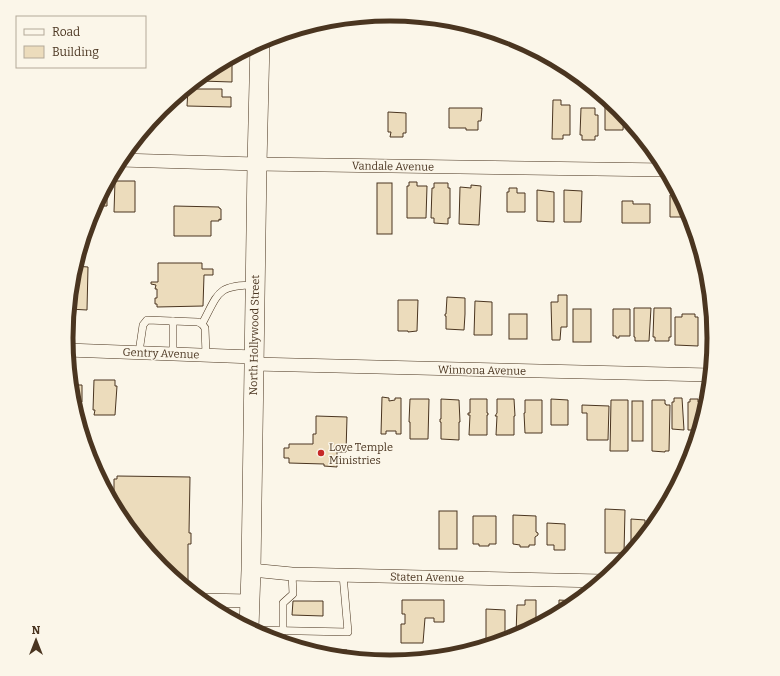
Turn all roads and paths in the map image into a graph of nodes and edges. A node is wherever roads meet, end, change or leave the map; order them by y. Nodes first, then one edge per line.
1 (260, 49) edge
2 (127, 160) edge
3 (257, 164) junction
4 (659, 170) edge
5 (256, 285) junction
6 (173, 321) junction
7 (202, 324) junction
8 (74, 350) edge
9 (139, 352) junction
10 (172, 353) junction
11 (206, 354) junction
12 (254, 361) junction
13 (704, 375) edge
14 (251, 570) junction
15 (292, 574) junction
16 (343, 575) junction
17 (593, 581) edge
18 (212, 600) edge
19 (250, 601) junction
20 (249, 622) edge
21 (268, 630) edge
22 (283, 631) junction

1 - 3 main road, North Hollywood Street
2 - 3 street, Vandale Avenue
3 - 4 street, Vandale Avenue
3 - 5 main road, North Hollywood Street
5 - 7 lane
5 - 12 main road, North Hollywood Street
6 - 7 lane
6 - 9 lane
6 - 10 lane
7 - 11 lane
8 - 9 street, Gentry Avenue
9 - 10 street, Gentry Avenue
10 - 11 street, Gentry Avenue
11 - 12 street, Gentry Avenue
12 - 13 street, Winnona Avenue
12 - 14 main road, North Hollywood Street
14 - 15 street, Staten Avenue
14 - 19 main road, North Hollywood Street
15 - 16 street, Staten Avenue
15 - 22 lane
16 - 17 street, Staten Avenue
16 - 22 lane
18 - 19 street
19 - 20 main road, North Hollywood Street
21 - 22 lane

